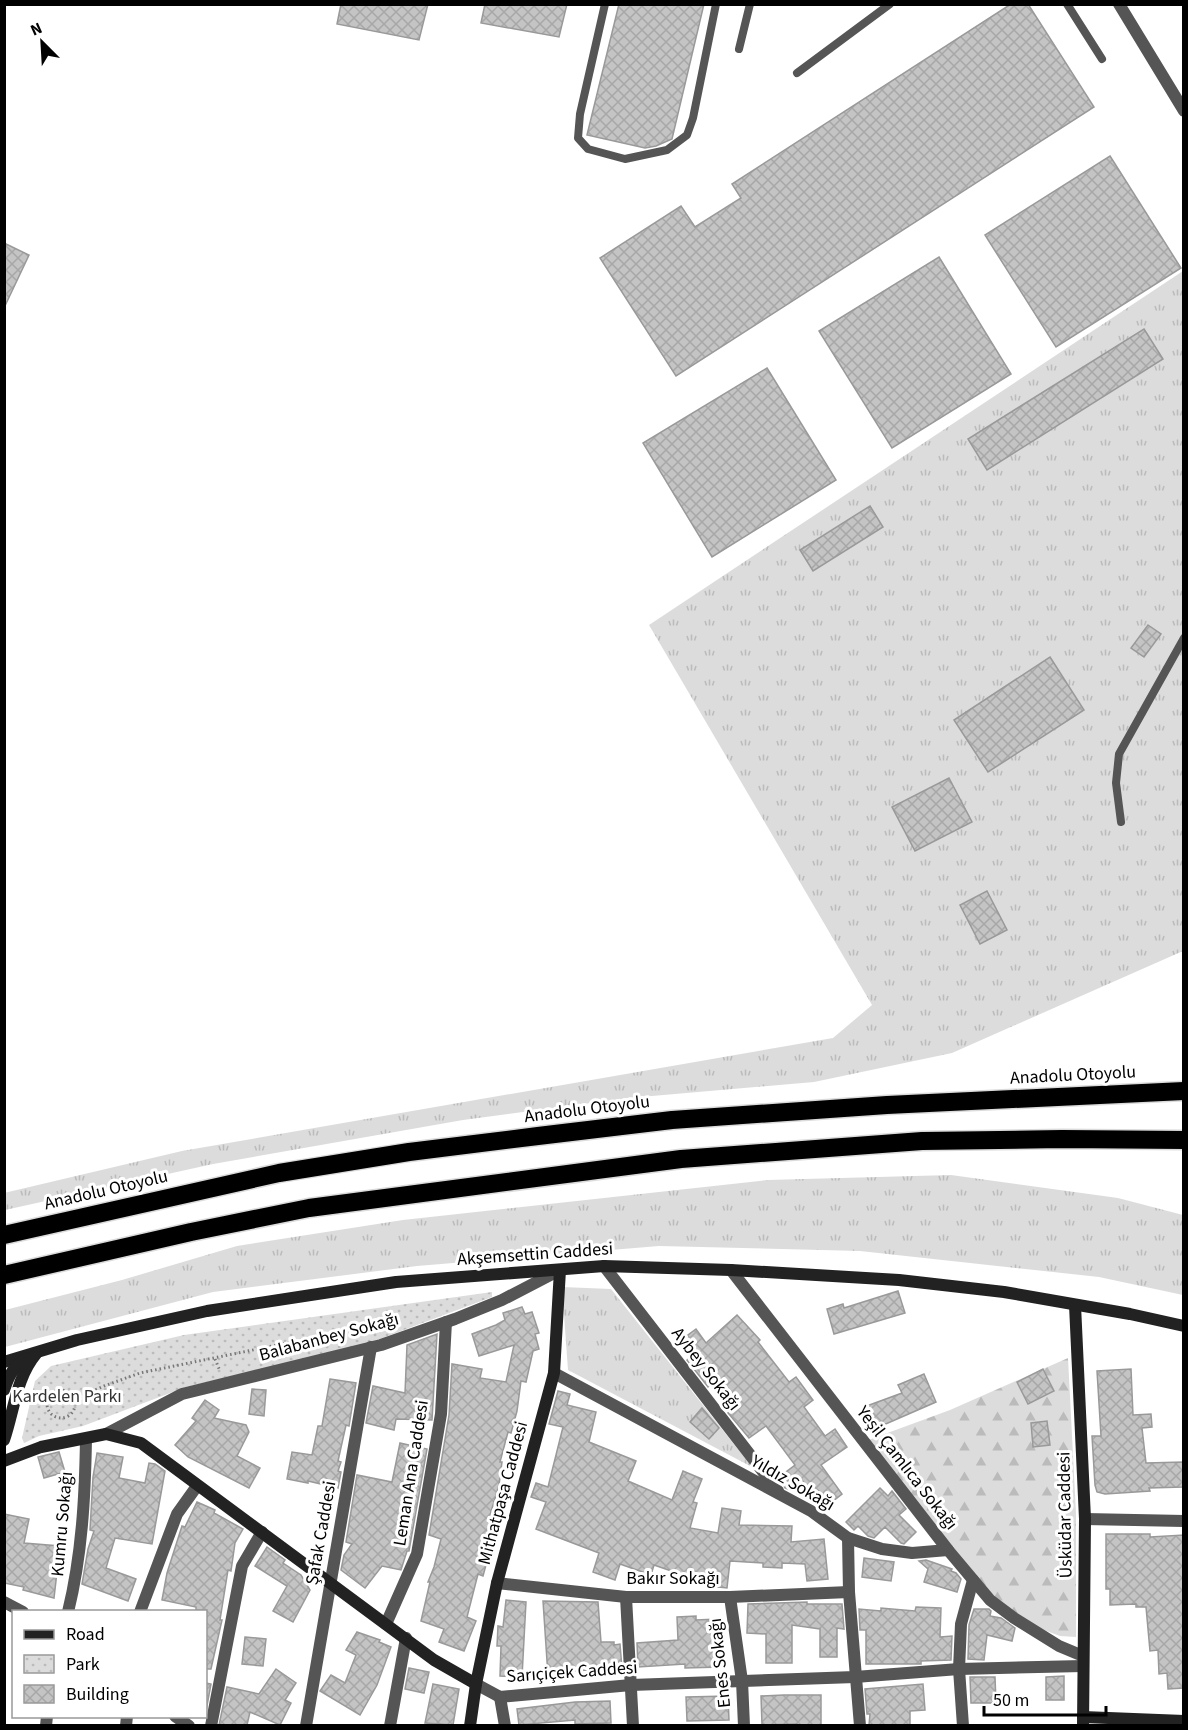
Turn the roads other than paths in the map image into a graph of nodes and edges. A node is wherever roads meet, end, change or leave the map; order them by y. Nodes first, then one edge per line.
1 (605, 4) edge
2 (716, 4) edge
3 (750, 4) edge
4 (890, 4) edge
5 (1067, 4) edge
6 (1119, 4) edge
7 (739, 49) dead end
8 (1102, 59) dead end
9 (797, 73) dead end
10 (1184, 111) edge
11 (1184, 638) edge
12 (1121, 822) dead end
13 (1184, 1091) edge
14 (1184, 1140) edge
15 (191, 1232) junction
16 (4, 1235) edge
17 (604, 1266) junction
18 (560, 1270) junction
19 (731, 1270) junction
20 (4, 1275) edge
21 (4, 1287) edge
22 (1075, 1305) junction
23 (446, 1322) junction
24 (1184, 1326) edge
25 (371, 1347) junction
26 (37, 1353) junction
27 (4, 1362) edge
28 (554, 1373) junction
29 (4, 1390) edge
30 (106, 1434) junction
31 (86, 1439) junction
32 (4, 1440) edge
33 (4, 1461) edge
34 (197, 1486) junction
35 (780, 1494) junction
36 (1085, 1519) junction
37 (1184, 1521) edge
38 (262, 1532) junction
39 (848, 1538) junction
40 (948, 1550) junction
41 (973, 1580) junction
42 (331, 1582) junction
43 (497, 1582) junction
44 (849, 1592) junction
45 (626, 1597) junction
46 (730, 1597) junction
47 (4, 1602) edge
48 (20, 1610) edge
49 (68, 1610) edge
50 (141, 1610) edge
51 (386, 1624) junction
52 (406, 1638) junction
53 (1083, 1661) junction
54 (959, 1669) junction
55 (855, 1677) junction
56 (742, 1681) junction
57 (476, 1684) junction
58 (631, 1685) junction
59 (500, 1696) junction
60 (1083, 1721) edge
61 (1184, 1721) edge
62 (211, 1725) edge
63 (306, 1725) edge
64 (390, 1725) edge
65 (470, 1725) edge
66 (505, 1725) edge
67 (633, 1725) edge
68 (744, 1725) edge
69 (860, 1725) edge
70 (963, 1725) edge

1 - 2 lane
3 - 7 lane
4 - 9 lane
5 - 8 lane
6 - 10 street
11 - 12 lane
13 - 16 highway, Anadolu Otoyolu
14 - 15 highway
15 - 20 highway
15 - 21 highway
17 - 18 main road, Akşemsettin Caddesi
17 - 19 main road, Akşemsettin Caddesi
17 - 35 street, Aybey Sokağı
18 - 23 street, Balabanbey Sokağı
18 - 26 main road, Akşemsettin Caddesi
18 - 28 main road, Mithatpaşa Caddesi
19 - 22 main road, Akşemsettin Caddesi
19 - 40 street, Yeşil Çamlıca Sokağı
22 - 24 main road, Akşemsettin Caddesi
22 - 36 main road, Üsküdar Caddesi
23 - 25 street, Balabanbey Sokağı
23 - 51 street, Leman Ana Caddesi
25 - 30 street, Balabanbey Sokağı
25 - 42 street, Şafak Caddesi
26 - 27 main road, Akşemsettin Caddesi
26 - 29 main road
26 - 32 main road
28 - 35 street, Yıldız Sokağı
28 - 43 main road, Mithatpaşa Caddesi
30 - 31 main road, Sarıçiçek Caddesi
30 - 34 main road, Sarıçiçek Caddesi
31 - 33 main road, Sarıçiçek Caddesi
31 - 49 street, Kumru Sokağı
34 - 38 main road, Sarıçiçek Caddesi
34 - 50 street
35 - 39 street, Yıldız Sokağı
36 - 37 street
36 - 53 main road, Üsküdar Caddesi
38 - 42 main road, Sarıçiçek Caddesi
38 - 62 street
39 - 40 street, Yıldız Sokağı
39 - 44 street
40 - 41 street, Yeşil Çamlıca Sokağı
41 - 53 street, Yeşil Çamlıca Sokağı
41 - 54 street
42 - 51 main road, Sarıçiçek Caddesi
42 - 63 street, Şafak Caddesi
43 - 45 street, Bakır Sokağı
43 - 57 main road, Mithatpaşa Caddesi
44 - 46 street, Bakır Sokağı
44 - 55 street
45 - 46 street, Bakır Sokağı
45 - 58 street
46 - 56 street, Enes Sokağı
47 - 48 street
51 - 52 main road, Sarıçiçek Caddesi
52 - 57 main road, Sarıçiçek Caddesi
52 - 64 street
53 - 54 street, Sarıçiçek Caddesi
53 - 60 main road, Üsküdar Caddesi
54 - 55 street, Sarıçiçek Caddesi
54 - 70 street
55 - 56 street, Sarıçiçek Caddesi
55 - 69 street
56 - 58 street, Sarıçiçek Caddesi
56 - 68 street, Enes Sokağı
57 - 59 street, Sarıçiçek Caddesi
57 - 65 main road, Mithatpaşa Caddesi
58 - 59 street, Sarıçiçek Caddesi
58 - 67 street
59 - 66 street
60 - 61 main road

